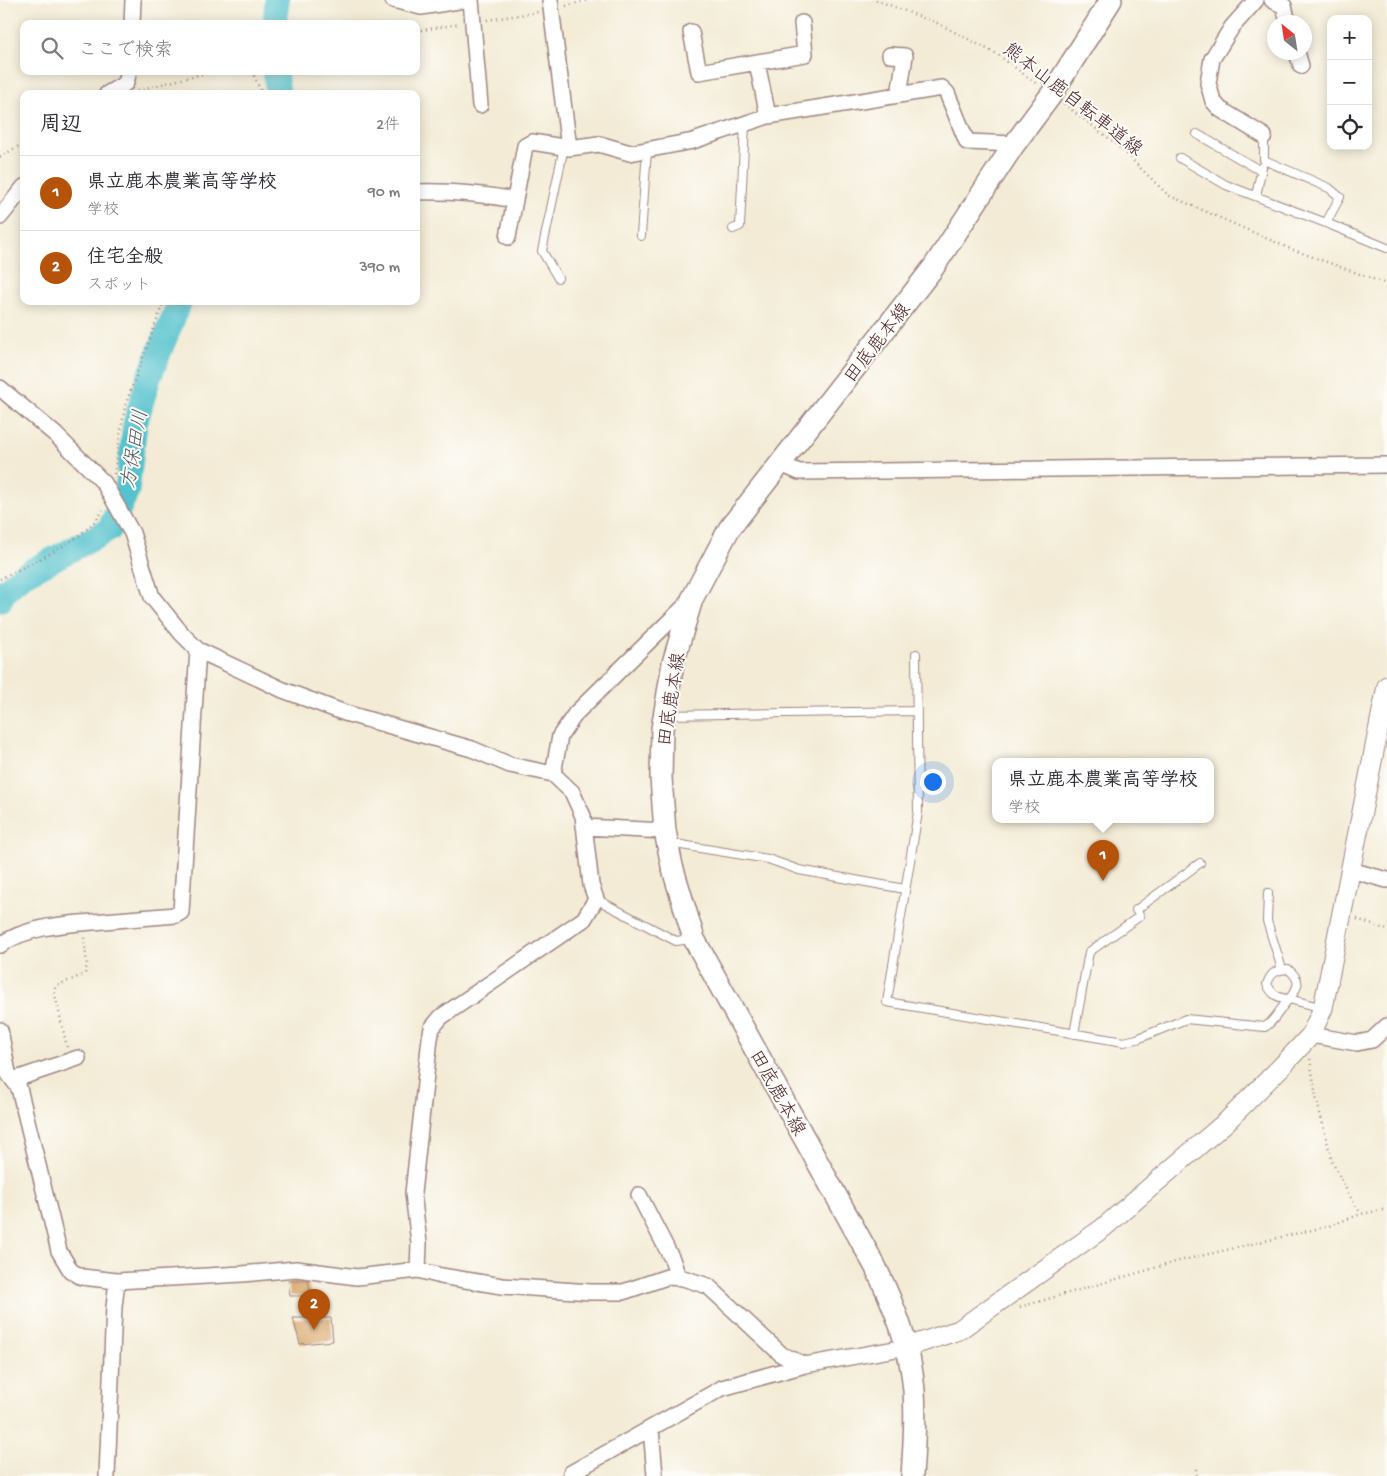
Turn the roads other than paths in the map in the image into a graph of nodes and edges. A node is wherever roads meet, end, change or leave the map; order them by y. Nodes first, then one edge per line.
1 (133, 0) edge
2 (394, 0) edge
3 (464, 0) edge
4 (472, 0) edge
5 (1111, 0) edge
6 (1256, 0) edge
7 (1272, 0) edge
8 (551, 5) edge
9 (1286, 15) edge
10 (132, 20) edge
11 (802, 23) dead end
12 (692, 32) dead end
13 (890, 55) dead end
14 (757, 63) junction
15 (128, 75) edge
16 (114, 90) edge
17 (899, 95) junction
18 (480, 105) dead end
19 (768, 116) junction
20 (745, 125) junction
21 (1197, 134) dead end
22 (1264, 136) joint
23 (1015, 144) junction
24 (566, 148) junction
25 (647, 150) junction
26 (1180, 158) dead end
27 (1264, 160) junction
28 (1261, 171) junction
29 (20, 192) edge
30 (420, 192) edge
31 (1256, 196) junction
32 (515, 200) junction
33 (0, 216) edge
34 (1326, 223) junction
35 (733, 229) dead end
36 (641, 236) dead end
37 (508, 237) dead end
38 (1387, 248) edge
39 (558, 278) dead end
40 (0, 388) edge
41 (781, 464) junction
42 (1387, 465) edge
43 (692, 600) junction
44 (198, 650) junction
45 (916, 654) dead end
46 (1387, 686) edge
47 (917, 711) junction
48 (664, 715) junction
49 (553, 774) junction
50 (584, 826) junction
51 (666, 837) junction
52 (1200, 863) dead end
53 (1350, 870) junction
54 (1387, 880) edge
55 (905, 889) junction
56 (1268, 893) dead end
57 (596, 899) junction
58 (694, 939) junction
59 (0, 945) edge
60 (1282, 969) junction
61 (1290, 999) junction
62 (1323, 1008) junction
63 (1387, 1026) edge
64 (0, 1030) edge
65 (1074, 1034) junction
66 (1308, 1038) junction
67 (74, 1059) road end
68 (7, 1076) edge
69 (639, 1195) dead end
70 (418, 1270) junction
71 (678, 1277) junction
72 (117, 1281) junction
73 (907, 1347) junction
74 (805, 1365) junction
75 (651, 1428) junction
76 (571, 1473) dead end
77 (107, 1476) edge
78 (655, 1476) edge
79 (912, 1476) edge

1 - 10 street
2 - 3 street
4 - 18 street
5 - 23 main road, 田底鹿本線
6 - 22 street
7 - 9 street
8 - 24 street
11 - 14 street
12 - 14 street
13 - 17 street
14 - 19 street
15 - 16 street
17 - 19 street
17 - 23 street
19 - 20 street
20 - 25 street
20 - 35 lane
21 - 28 lane
22 - 27 lane
23 - 41 main road, 田底鹿本線
24 - 25 street
24 - 32 street
24 - 39 lane
25 - 36 lane
26 - 31 lane
27 - 28 lane
27 - 34 lane
28 - 31 lane
29 - 33 street
30 - 32 street
31 - 34 lane
32 - 37 street
34 - 38 lane
40 - 44 street
41 - 42 street
41 - 43 main road, 田底鹿本線
43 - 48 main road, 田底鹿本線
43 - 49 street
44 - 49 street
44 - 59 street
45 - 47 lane
46 - 53 street
47 - 48 lane
47 - 55 lane
48 - 51 main road, 田底鹿本線
49 - 50 street
50 - 51 street
50 - 57 street
51 - 55 lane
51 - 58 main road, 田底鹿本線
52 - 65 lane
53 - 54 street
53 - 62 street
55 - 65 lane
56 - 60 lane
57 - 58 lane
57 - 70 street
58 - 73 main road, 田底鹿本線
60 - 61 lane
60 - 61 lane
61 - 62 lane
61 - 65 lane
62 - 66 street
63 - 66 street
64 - 68 street
66 - 73 street
67 - 68 street
68 - 72 street
69 - 71 street
70 - 71 street
70 - 72 street
71 - 74 street
72 - 77 street
73 - 74 street
73 - 79 main road, 田底鹿本線
74 - 75 street
75 - 76 street
75 - 78 street

